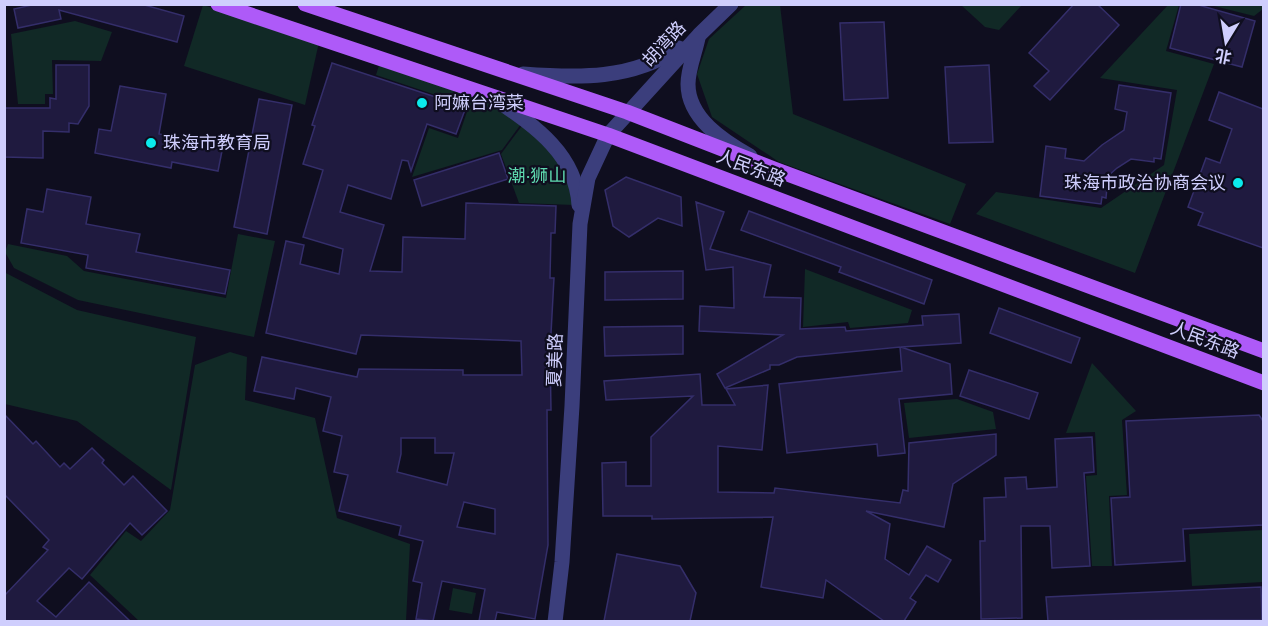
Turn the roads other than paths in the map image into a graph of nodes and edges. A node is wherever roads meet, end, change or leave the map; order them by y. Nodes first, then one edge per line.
1 (218, 4) edge
2 (305, 4) edge
3 (731, 4) edge
4 (699, 35) junction
5 (513, 74) junction
6 (491, 96) junction
7 (627, 112) junction
8 (608, 135) junction
9 (774, 169) junction
10 (580, 224) junction
11 (1263, 351) edge
12 (1263, 383) edge
13 (555, 621) edge

1 - 6 main road, 人民东路
2 - 5 main road, 人民东路
3 - 4 street, 胡湾路
4 - 5 street
4 - 7 street, 胡湾路
4 - 9 street
5 - 7 main road, 人民东路
6 - 8 main road, 人民东路
6 - 10 street
7 - 8 street, 夏美路
7 - 9 main road, 人民东路
8 - 10 street, 夏美路
8 - 12 main road, 人民东路
9 - 11 main road, 人民东路
10 - 13 street, 夏美路

